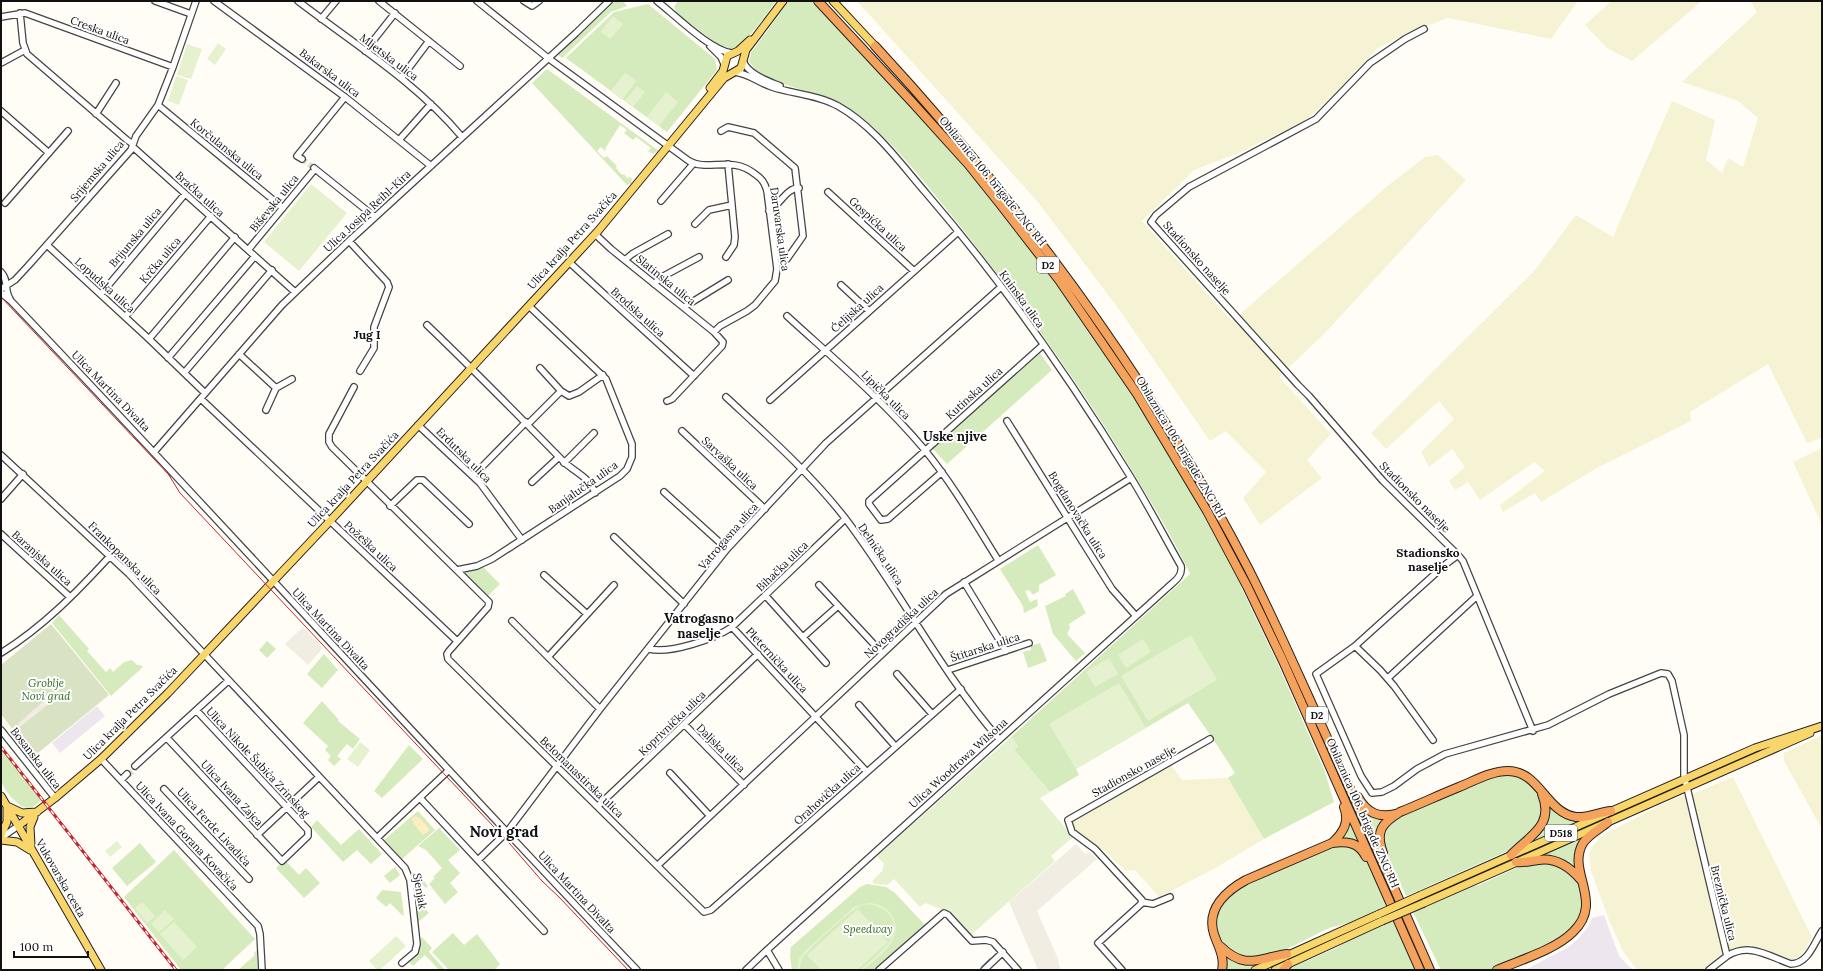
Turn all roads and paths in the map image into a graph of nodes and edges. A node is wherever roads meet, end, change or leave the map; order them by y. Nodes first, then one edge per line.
1 (155, 1) edge
2 (196, 1) edge
3 (214, 1) edge
4 (298, 1) edge
5 (336, 1) edge
6 (379, 1) edge
7 (477, 1) edge
8 (524, 1) edge
9 (539, 1) edge
10 (609, 1) edge
11 (657, 1) edge
12 (783, 1) edge
13 (818, 1) edge
14 (833, 1) edge
15 (20, 13) junction
16 (395, 13) junction
17 (191, 14) junction
18 (1, 17) edge
19 (321, 19) junction
20 (761, 29) junction
21 (1424, 29) dead end
22 (703, 38) junction
23 (429, 41) junction
24 (875, 46) joint
25 (25, 50) junction
26 (365, 51) junction
27 (732, 54) junction
28 (548, 58) junction
29 (743, 61) junction
30 (1, 63) edge
31 (724, 64) junction
32 (460, 66) dead end
33 (173, 67) junction
34 (733, 72) junction
35 (402, 78) junction
36 (116, 83) dead end
37 (792, 91) junction
38 (345, 97) junction
39 (431, 104) junction
40 (158, 105) junction
41 (2, 113) edge
42 (96, 114) junction
43 (684, 126) junction
44 (68, 131) dead end
45 (721, 131) dead end
46 (462, 137) junction
47 (399, 140) junction
48 (133, 145) junction
49 (668, 145) junction
50 (49, 153) junction
51 (302, 159) dead end
52 (693, 164) junction
53 (728, 164) junction
54 (431, 166) junction
55 (799, 188) junction
56 (828, 192) dead end
57 (185, 194) junction
58 (661, 201) dead end
59 (5, 203) dead end
60 (732, 205) junction
61 (283, 208) junction
62 (769, 211) junction
63 (211, 216) junction
64 (375, 217) junction
65 (695, 224) dead end
66 (958, 232) junction
67 (595, 234) junction
68 (668, 234) dead end
69 (235, 237) junction
70 (349, 240) junction
71 (47, 245) junction
72 (248, 250) junction
73 (255, 256) junction
74 (699, 257) dead end
75 (726, 257) dead end
76 (787, 259) dead end
77 (625, 260) junction
78 (569, 262) junction
79 (272, 270) junction
80 (914, 271) junction
81 (3, 274) edge
82 (20, 274) junction
83 (728, 280) dead end
84 (654, 284) junction
85 (841, 285) dead end
86 (1001, 287) junction
87 (3, 288) edge
88 (295, 292) junction
89 (1, 293) edge
90 (101, 294) junction
91 (6, 299) edge
92 (528, 306) junction
93 (684, 308) junction
94 (869, 311) junction
95 (787, 316) dead end
96 (125, 317) junction
97 (427, 325) dead end
98 (714, 332) junction
99 (149, 339) junction
100 (1043, 345) junction
101 (825, 350) junction
102 (239, 354) junction
103 (168, 358) junction
104 (472, 368) junction
105 (540, 368) dead end
106 (360, 371) dead end
107 (184, 373) junction
108 (603, 375) junction
109 (694, 376) junction
110 (292, 379) dead end
111 (354, 387) dead end
112 (276, 388) junction
113 (561, 391) junction
114 (205, 393) junction
115 (726, 397) dead end
116 (877, 398) junction
117 (201, 399) junction
118 (770, 400) dead end
119 (667, 401) dead end
120 (266, 410) dead end
121 (1007, 421) dead end
122 (527, 423) junction
123 (418, 425) junction
124 (682, 431) dead end
125 (594, 433) dead end
126 (925, 450) junction
127 (154, 452) junction
128 (1, 455) edge
129 (559, 457) junction
130 (564, 463) junction
131 (802, 468) junction
132 (942, 472) junction
133 (23, 474) junction
134 (473, 476) junction
135 (1131, 478) junction
136 (365, 482) junction
137 (532, 482) dead end
138 (664, 492) dead end
139 (595, 493) junction
140 (1, 499) edge
141 (390, 506) junction
142 (765, 509) junction
143 (1067, 517) junction
144 (845, 519) junction
145 (330, 521) junction
146 (469, 524) dead end
147 (1, 534) edge
148 (614, 537) dead end
149 (522, 540) junction
150 (727, 549) junction
151 (1458, 555) junction
152 (110, 556) junction
153 (998, 560) junction
154 (457, 570) junction
155 (1182, 572) joint
156 (544, 575) dead end
157 (273, 581) junction
158 (964, 582) junction
159 (614, 585) dead end
160 (819, 585) dead end
161 (765, 595) junction
162 (1477, 596) junction
163 (70, 597) junction
164 (684, 604) junction
165 (838, 606) junction
166 (587, 614) junction
167 (1136, 616) junction
168 (512, 621) dead end
169 (915, 622) junction
170 (732, 627) junction
171 (803, 637) junction
172 (457, 641) junction
173 (1029, 644) dead end
174 (1354, 646) junction
175 (649, 649) junction
176 (1006, 651) junction
177 (1, 653) edge
178 (882, 653) junction
179 (758, 654) junction
180 (204, 655) junction
181 (548, 657) junction
182 (826, 663) dead end
183 (948, 670) junction
184 (897, 674) dead end
185 (1388, 678) junction
186 (228, 681) junction
187 (961, 689) junction
188 (860, 705) dead end
189 (600, 709) junction
190 (196, 711) junction
191 (932, 714) junction
192 (817, 716) junction
193 (685, 726) junction
194 (1822, 727) edge
195 (1, 730) edge
196 (1533, 730) junction
197 (167, 738) junction
198 (999, 739) junction
199 (1210, 739) dead end
200 (1433, 740) dead end
201 (895, 746) junction
202 (101, 759) junction
203 (136, 766) tunnel mouth
204 (557, 766) junction
205 (449, 770) junction
206 (867, 772) junction
207 (670, 773) dead end
208 (320, 777) junction
209 (1684, 779) junction
210 (1347, 782) junction
211 (744, 785) junction
212 (1339, 786) junction
213 (1686, 787) junction
214 (164, 788) dead end
215 (1540, 789) junction
216 (1, 796) edge
217 (55, 798) junction
218 (420, 798) junction
219 (6, 805) junction
220 (598, 806) junction
221 (287, 807) junction
222 (1611, 811) junction
223 (38, 812) junction
224 (1400, 812) junction
225 (710, 816) junction
226 (1608, 822) junction
227 (18, 826) junction
228 (507, 832) junction
229 (257, 835) junction
230 (1, 838) edge
231 (377, 838) junction
232 (1332, 843) junction
233 (34, 854) junction
234 (1510, 855) junction
235 (478, 860) junction
236 (282, 861) joint
237 (1516, 862) junction
238 (658, 865) junction
239 (1386, 871) junction
240 (1378, 873) junction
241 (249, 879) dead end
242 (1582, 882) junction
243 (1170, 897) dead end
244 (1142, 902) junction
245 (706, 913) joint
246 (544, 931) dead end
247 (1822, 931) edge
248 (1218, 944) junction
249 (766, 950) junction
250 (1003, 952) junction
251 (1422, 952) junction
252 (1287, 954) junction
253 (1727, 956) junction
254 (1415, 958) junction
255 (402, 963) dead end
256 (1285, 967) edge
257 (101, 970) edge
258 (262, 970) edge
259 (637, 970) edge
260 (746, 970) edge
261 (779, 970) edge
262 (880, 970) edge
263 (984, 970) edge
264 (1018, 970) edge
265 (1122, 970) edge
266 (1222, 970) edge
267 (1256, 970) edge
268 (1275, 970) edge
269 (1417, 970) edge
270 (1420, 970) edge
271 (1430, 970) edge
272 (1434, 970) edge
273 (1497, 970) edge
274 (1709, 970) edge

1 - 17 street
2 - 17 street, Srijemska ulica
3 - 38 street, Bakarska ulica
4 - 19 street, Mljetska ulica
5 - 19 street
6 - 16 street
7 - 28 street
8 - 9 street
10 - 28 street, Ulica Josipa Reihl-Kira
11 - 22 street
12 - 20 main road
13 - 212 highway, Obilaznica 106. brigade ZNG RH / D2
14 - 24 main road, Obilaznica 106. brigade ZNG RH / D2
15 - 18 street
15 - 25 street
15 - 33 street, Creska ulica
16 - 23 street
16 - 26 street
17 - 33 street, Srijemska ulica
19 - 26 street, Mljetska ulica
20 - 27 main road
20 - 29 main road
21 - 151 street, Stadionsko naselje
22 - 27 street
22 - 31 street
23 - 32 street
23 - 35 street
24 - 210 highway, Obilaznica 106. brigade ZNG RH / D2
25 - 30 street
25 - 42 street, Bračka ulica
26 - 35 street, Mljetska ulica
27 - 29 main road
27 - 31 main road
28 - 46 street, Ulica Josipa Reihl-Kira
28 - 49 street
29 - 34 main road
29 - 37 street, Kninska ulica
31 - 34 main road
31 - 43 main road, Ulica kralja Petra Svačića
33 - 40 street, Srijemska ulica
34 - 37 street, Kninska ulica
34 - 43 main road, Ulica kralja Petra Svačića
35 - 39 street, Mljetska ulica
36 - 42 street
37 - 66 street, Kninska ulica
38 - 47 street, Bakarska ulica
38 - 51 street
39 - 46 street, Mljetska ulica
39 - 47 street
40 - 48 street, Srijemska ulica
40 - 61 street, Korčulanska ulica
41 - 50 street
42 - 48 street, Bračka ulica
43 - 49 main road, Ulica kralja Petra Svačića
44 - 50 street
45 - 55 street
46 - 54 street, Ulica Josipa Reihl-Kira
47 - 54 street, Bakarska ulica
48 - 57 street, Bračka ulica
48 - 71 street, Srijemska ulica
49 - 52 street
49 - 67 main road, Ulica kralja Petra Svačića
50 - 59 street
52 - 53 street, Daruvarska ulica
52 - 58 street
53 - 60 street
53 - 62 street, Daruvarska ulica
54 - 64 street, Ulica Josipa Reihl-Kira
55 - 62 street
55 - 76 street
56 - 80 street, Gospićka ulica
57 - 63 street, Bračka ulica
57 - 90 street, Brijunska ulica
60 - 65 street
60 - 75 street
61 - 64 street, Biševska ulica
61 - 72 street, Biševska ulica
62 - 98 street, Daruvarska ulica
63 - 69 street, Bračka ulica
63 - 96 street, Krčka ulica
64 - 70 street, Ulica Josipa Reihl-Kira
66 - 80 street, Ćelijska ulica
66 - 86 street, Kninska ulica
67 - 77 street, Slatinska ulica
67 - 78 main road, Ulica kralja Petra Svačića
68 - 77 street
69 - 72 street, Bračka ulica
69 - 99 street
70 - 88 street, Ulica Josipa Reihl-Kira
70 - 106 street
71 - 82 street, Srijemska ulica
71 - 90 street, Lopudska ulica
72 - 73 street, Bračka ulica
73 - 79 street, Bračka ulica
73 - 103 street
74 - 84 street
77 - 84 street, Slatinska ulica
78 - 92 main road, Ulica kralja Petra Svačića
78 - 109 street, Brodska ulica
79 - 88 street, Bračka ulica
79 - 107 street
80 - 94 street, Ćelijska ulica
81 - 82 street
81 - 87 street, Ulica Martina Divalta
82 - 87 street, Srijemska ulica
83 - 93 street
84 - 93 street, Slatinska ulica
85 - 94 street
86 - 100 street, Kninska ulica
86 - 116 street, Vatrogasna ulica
87 - 91 street, Ulica Martina Divalta
88 - 102 street, Ulica Josipa Reihl-Kira
89 - 91 street, Ulica Martina Divalta
90 - 96 street, Lopudska ulica
91 - 127 street, Ulica Martina Divalta
92 - 104 main road, Ulica kralja Petra Svačića
92 - 108 street, Banjalučka ulica
93 - 98 street, Slatinska ulica
94 - 101 street, Ćelijska ulica
95 - 101 street, Lipička ulica
96 - 99 street, Lopudska ulica
97 - 104 street
98 - 109 street, Slatinska ulica
99 - 103 street, Lopudska ulica
100 - 126 street, Kutinska ulica
100 - 135 street, Kninska ulica
101 - 116 street, Lipička ulica
101 - 118 street, Ćelijska ulica
102 - 112 street
102 - 114 street, Ulica Josipa Reihl-Kira
103 - 107 street, Lopudska ulica
104 - 122 street
104 - 123 main road, Ulica kralja Petra Svačića
105 - 113 street
107 - 114 street, Lopudska ulica
108 - 113 street
108 - 139 street, Banjalučka ulica
109 - 119 street
110 - 112 street
111 - 136 street
112 - 120 street
113 - 122 street
114 - 117 street, Ulica Josipa Reihl-Kira
115 - 131 street, Delnička ulica
116 - 126 street, Lipička ulica
116 - 131 street, Vatrogasna ulica
117 - 127 street, Ulica Josipa Reihl-Kira
117 - 145 street, Požeška ulica
121 - 143 street, Bogdanovačka ulica
122 - 129 street
122 - 134 street
123 - 134 street, Erdutska ulica
123 - 136 main road, Ulica kralja Petra Svačića
124 - 142 street, Sarvaška ulica
125 - 130 street
126 - 132 street, Lipička ulica
126 - 132 street, Kutinska ulica
127 - 157 street, Ulica Martina Divalta
128 - 133 street, Frankopanska ulica
129 - 130 street
129 - 137 street
130 - 139 street
131 - 142 street, Vatrogasna ulica
131 - 144 street, Delnička ulica
132 - 153 street, Lipička ulica
133 - 140 street
133 - 152 street, Frankopanska ulica
134 - 149 street, Erdutska ulica
135 - 143 street, Novogradiška ulica
135 - 155 street, Kninska ulica
136 - 141 street
136 - 145 main road, Ulica kralja Petra Svačića
138 - 150 street
139 - 149 street, Banjalučka ulica
141 - 146 street
141 - 154 street
142 - 150 street, Vatrogasna ulica
143 - 153 street, Novogradiška ulica
143 - 167 street, Bogdanovačka ulica
144 - 161 street, Bihačka ulica
144 - 169 street, Delnička ulica
145 - 157 main road, Ulica kralja Petra Svačića
145 - 172 street, Požeška ulica
147 - 163 street, Baranjska ulica
148 - 164 street
149 - 154 street, Banjalučka ulica
150 - 164 street, Vatrogasna ulica
151 - 162 street, Stadionsko naselje
151 - 174 street
152 - 163 street
152 - 180 street, Frankopanska ulica
153 - 158 street, Novogradiška ulica
154 - 172 street
155 - 167 street, Ulica Woodrowa Wilsona
156 - 166 street
157 - 180 main road, Ulica kralja Petra Svačića
157 - 205 street, Ulica Martina Divalta
158 - 169 street, Novogradiška ulica
158 - 176 street
159 - 166 street
160 - 165 street
161 - 170 street, Bihačka ulica
161 - 171 street
162 - 185 street
162 - 196 street, Stadionsko naselje
163 - 177 street
164 - 175 street, Vatrogasna ulica
165 - 171 street
165 - 178 street
166 - 181 street
167 - 198 street, Ulica Woodrowa Wilsona
168 - 181 street
169 - 178 street, Novogradiška ulica
169 - 183 street, Delnička ulica
170 - 175 street, Pleternička ulica
170 - 179 street, Pleternička ulica
171 - 182 street
172 - 204 street, Belomanastirska ulica
173 - 176 street, Štitarska ulica
174 - 185 street
174 - 196 street
175 - 189 street, Vatrogasna ulica
176 - 183 street, Štitarska ulica
178 - 192 street, Novogradiška ulica
179 - 192 street, Pleternička ulica
179 - 193 street, Koprivnička ulica
180 - 186 street, Frankopanska ulica
180 - 202 main road, Ulica kralja Petra Svačića
181 - 189 street
183 - 187 street, Delnička ulica
184 - 191 street
185 - 200 street
186 - 190 street
186 - 208 street, Frankopanska ulica
187 - 191 street, Orahovička ulica
187 - 198 street, Delnička ulica
188 - 201 street
189 - 204 street, Vatrogasna ulica
190 - 197 street
190 - 221 street, Ulica Nikole Šubića Zrinskog
191 - 201 street, Orahovička ulica
192 - 206 street, Pleternička ulica
192 - 211 street, Novogradiška ulica
193 - 211 street, Daljska ulica
193 - 220 street, Koprivnička ulica
194 - 209 main road, D518
194 - 213 main road, D518
195 - 217 street, Bosanska ulica
196 - 209 street
197 - 203 street
197 - 229 street, Ulica Ivana Zajca
198 - 249 street, Ulica Woodrowa Wilsona
199 - 244 street, Stadionsko naselje
201 - 206 street, Orahovička ulica
202 - 217 main road, Ulica kralja Petra Svačića
202 - 258 street, Ulica Ivana Gorana Kovačića
204 - 220 street, Belomanastirska ulica
204 - 228 street, Vatrogasna ulica
205 - 218 street
205 - 228 street, Ulica Martina Divalta
206 - 245 street, Orahovička ulica
207 - 225 street
208 - 221 street
208 - 231 street, Sjenjak
209 - 213 street, Breznička ulica
209 - 222 main road, D518
210 - 224 highway
210 - 239 highway, Obilaznica 106. brigade ZNG RH / D2
211 - 225 street, Novogradiška ulica
212 - 232 highway
212 - 240 highway, Obilaznica 106. brigade ZNG RH / D2
213 - 226 main road, D518
213 - 253 street, Breznička ulica
214 - 241 street, Ulica Ferde Livadića
215 - 222 highway
215 - 224 highway
215 - 234 highway
216 - 219 main road, Vukovarska cesta
217 - 223 main road, Ulica kralja Petra Svačića
218 - 231 street
218 - 235 street
219 - 223 main road
219 - 227 main road, Vukovarska cesta
219 - 230 main road
220 - 238 street, Belomanastirska ulica
221 - 229 street
221 - 236 street, Ulica Nikole Šubića Zrinskog
222 - 234 main road, D518
223 - 227 main road, Ulica kralja Petra Svačića
223 - 233 main road
224 - 239 highway
225 - 238 street, Novogradiška ulica
226 - 237 main road, D518
226 - 242 highway
227 - 230 street
227 - 233 main road, Vukovarska cesta
228 - 235 street
228 - 259 street, Ulica Martina Divalta
229 - 236 street, Ulica Ivana Zajca
230 - 233 main road
231 - 255 street, Sjenjak
232 - 240 highway
232 - 248 highway
233 - 257 main road, Vukovarska cesta
234 - 252 main road, D518, bridge
235 - 246 street
237 - 242 highway
237 - 256 main road, D518, bridge
238 - 245 street, Belomanastirska ulica
239 - 251 highway, Obilaznica 106. brigade ZNG RH / D2
240 - 254 highway, Obilaznica 106. brigade ZNG RH / D2
242 - 273 highway
243 - 244 street
244 - 265 street
247 - 253 street, Breznička ulica
248 - 252 highway
248 - 266 highway
249 - 260 street, Ulica Woodrowa Wilsona
249 - 261 street
250 - 262 street
250 - 263 street
250 - 264 street
251 - 271 highway, Obilaznica 106. brigade ZNG RH / D2
251 - 272 highway
252 - 267 main road, D518
253 - 274 street
254 - 269 highway
254 - 270 highway, Obilaznica 106. brigade ZNG RH / D2
256 - 268 main road, D518

